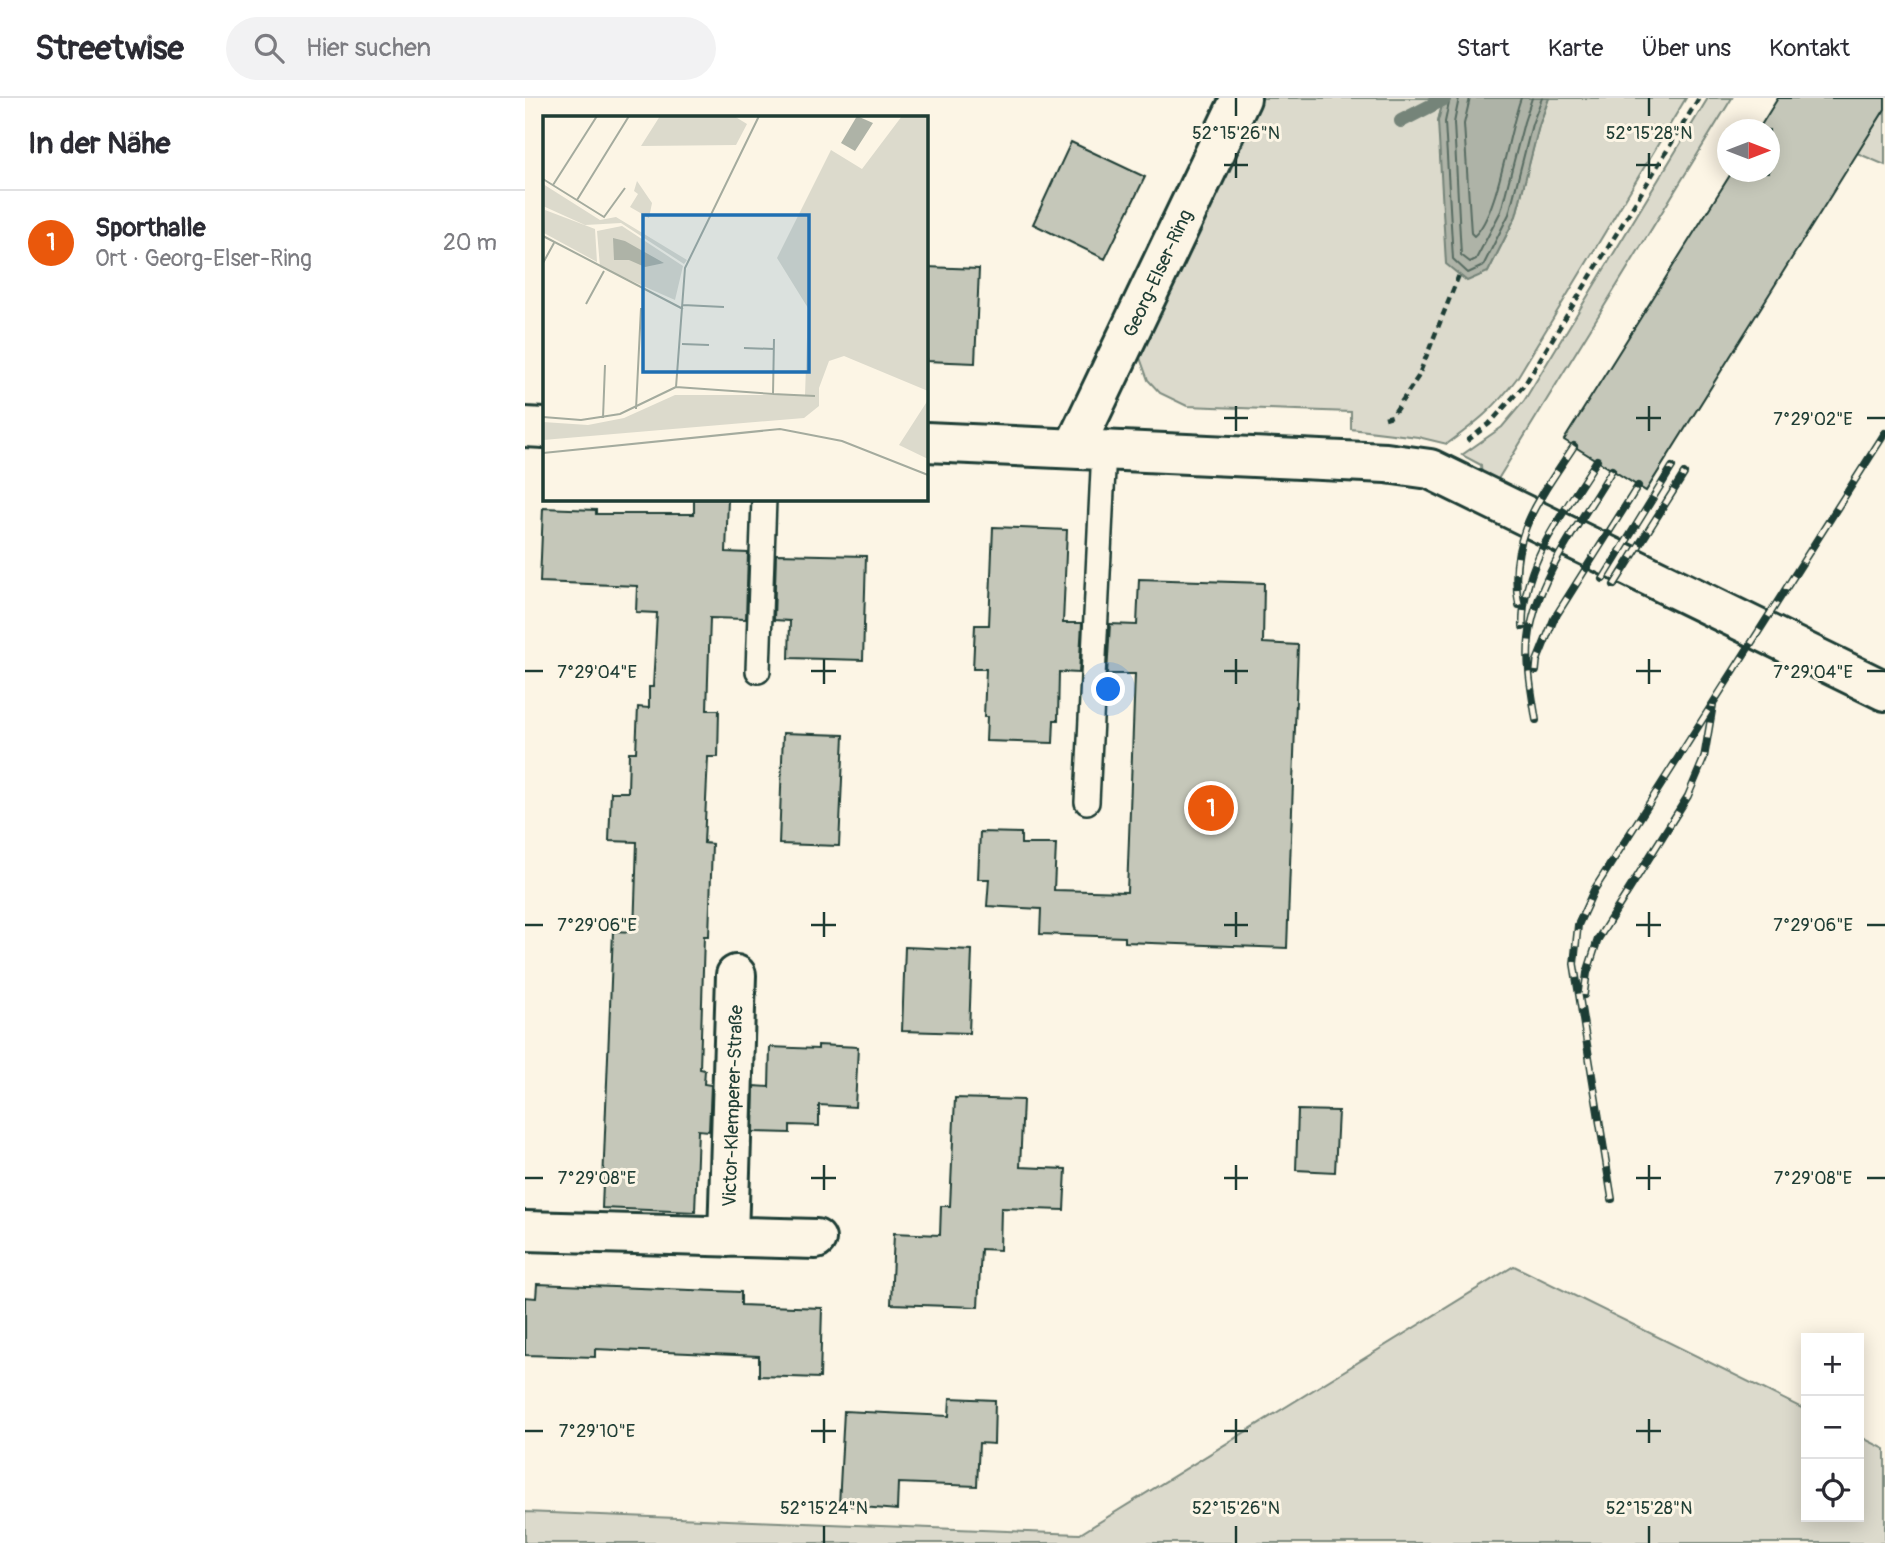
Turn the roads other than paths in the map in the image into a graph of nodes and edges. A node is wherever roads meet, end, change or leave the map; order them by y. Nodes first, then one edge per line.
1 (1241, 98) edge
2 (525, 427) edge
3 (543, 428) edge
4 (927, 442) edge
5 (1089, 449) junction
6 (764, 500) edge
7 (758, 671) dead end
8 (1885, 691) edge
9 (1087, 802) dead end
10 (736, 975) dead end
11 (525, 1231) edge
12 (728, 1237) junction
13 (816, 1239) dead end

1 - 5 street, Georg-Elser-Ring
2 - 3 street
4 - 5 street
5 - 8 street
5 - 9 lane
6 - 7 lane
10 - 12 street, Victor-Klemperer-Straße
11 - 12 street
12 - 13 street

